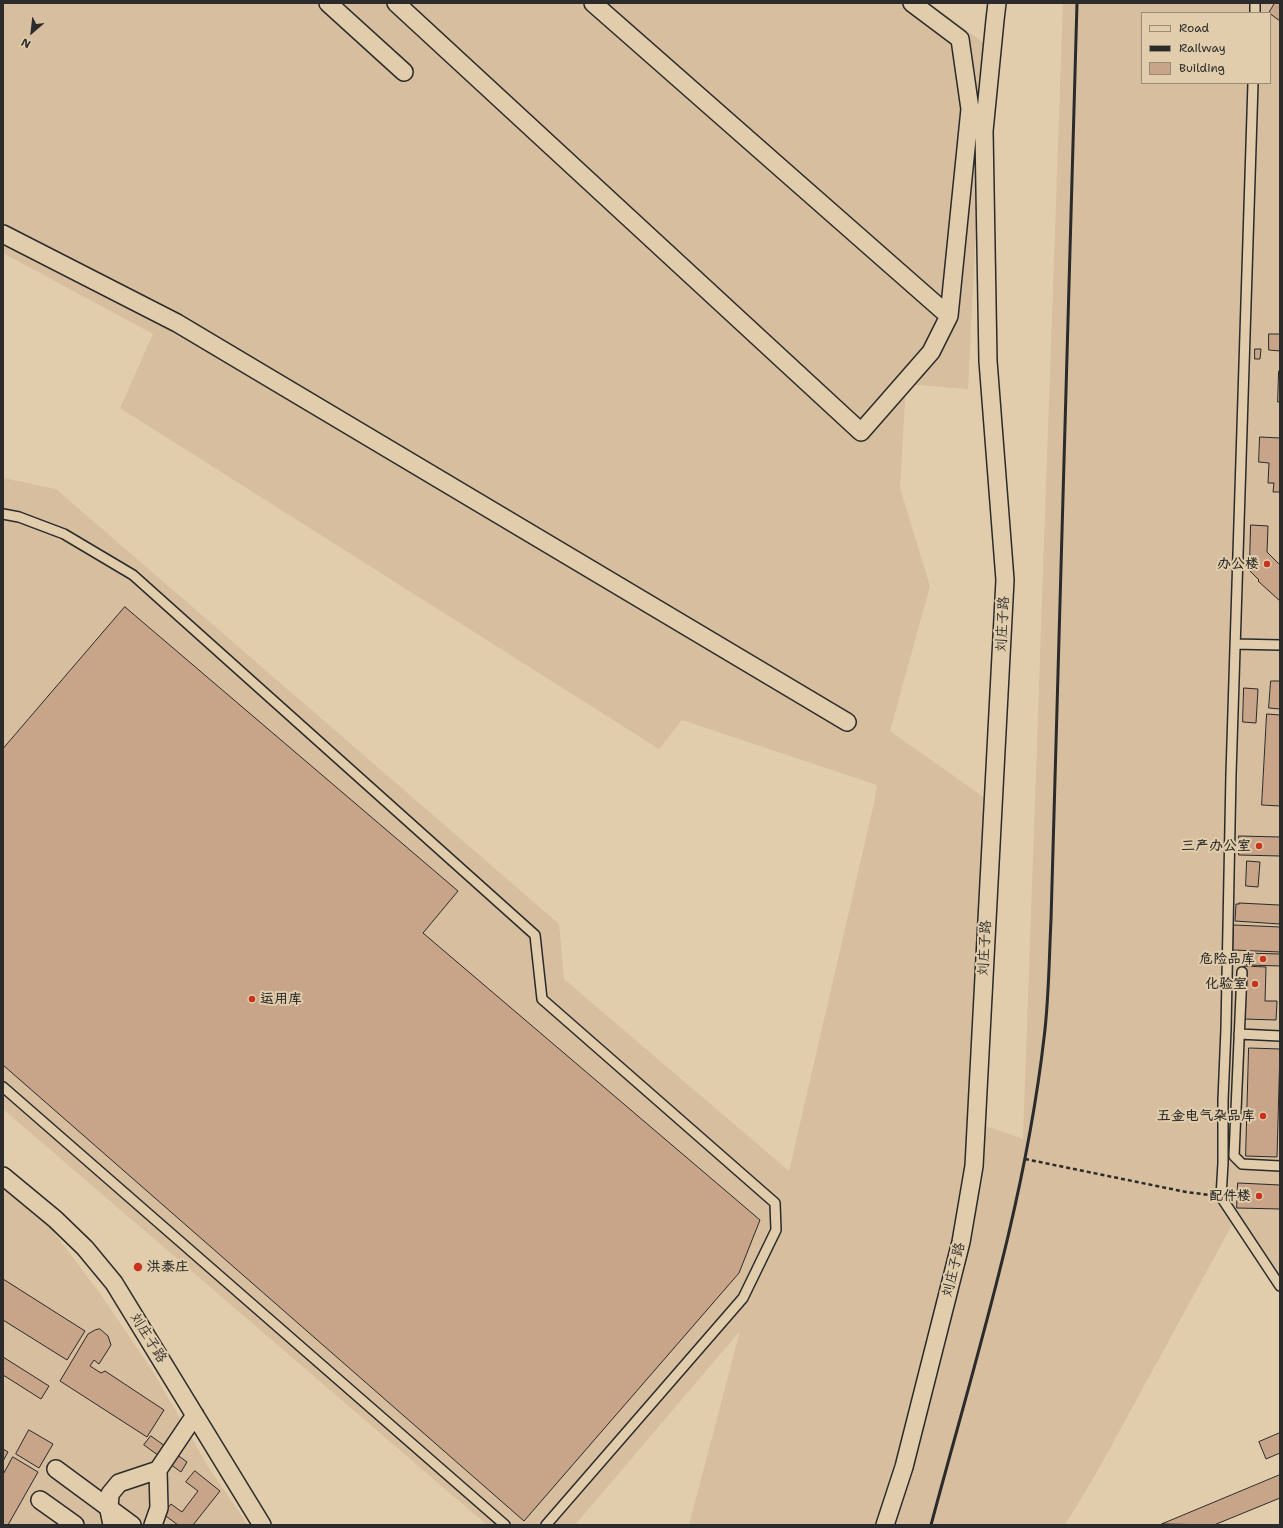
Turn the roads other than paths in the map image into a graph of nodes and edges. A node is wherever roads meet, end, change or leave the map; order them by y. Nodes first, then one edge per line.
1 (328, 3) edge
2 (396, 3) edge
3 (593, 3) edge
4 (912, 3) edge
5 (997, 3) edge
6 (404, 72) dead end
7 (1253, 84) edge
8 (3, 234) edge
9 (949, 316) junction
10 (3, 514) edge
11 (1235, 644) junction
12 (1280, 646) edge
13 (848, 722) dead end
14 (1242, 972) dead end
15 (1239, 1034) junction
16 (1280, 1036) edge
17 (3, 1087) edge
18 (1280, 1166) edge
19 (3, 1176) edge
20 (1280, 1286) edge
21 (195, 1415) junction
22 (56, 1469) dead end
23 (158, 1470) junction
24 (40, 1500) dead end
25 (110, 1508) junction
26 (75, 1525) edge
27 (112, 1525) edge
28 (132, 1525) edge
29 (153, 1525) edge
30 (262, 1525) edge
31 (505, 1525) edge
32 (546, 1525) edge
33 (885, 1525) edge

1 - 6 street
2 - 9 street
3 - 9 street
4 - 9 street
5 - 33 street, 刘庄子路
7 - 11 lane
8 - 13 street
10 - 32 lane
11 - 12 lane
11 - 20 lane
14 - 15 lane
15 - 16 lane
15 - 18 lane
17 - 31 lane
19 - 21 street, 刘庄子路
21 - 23 street
21 - 30 street, 刘庄子路
22 - 25 street
23 - 25 street
23 - 29 street
24 - 26 street
25 - 27 street
25 - 28 street

